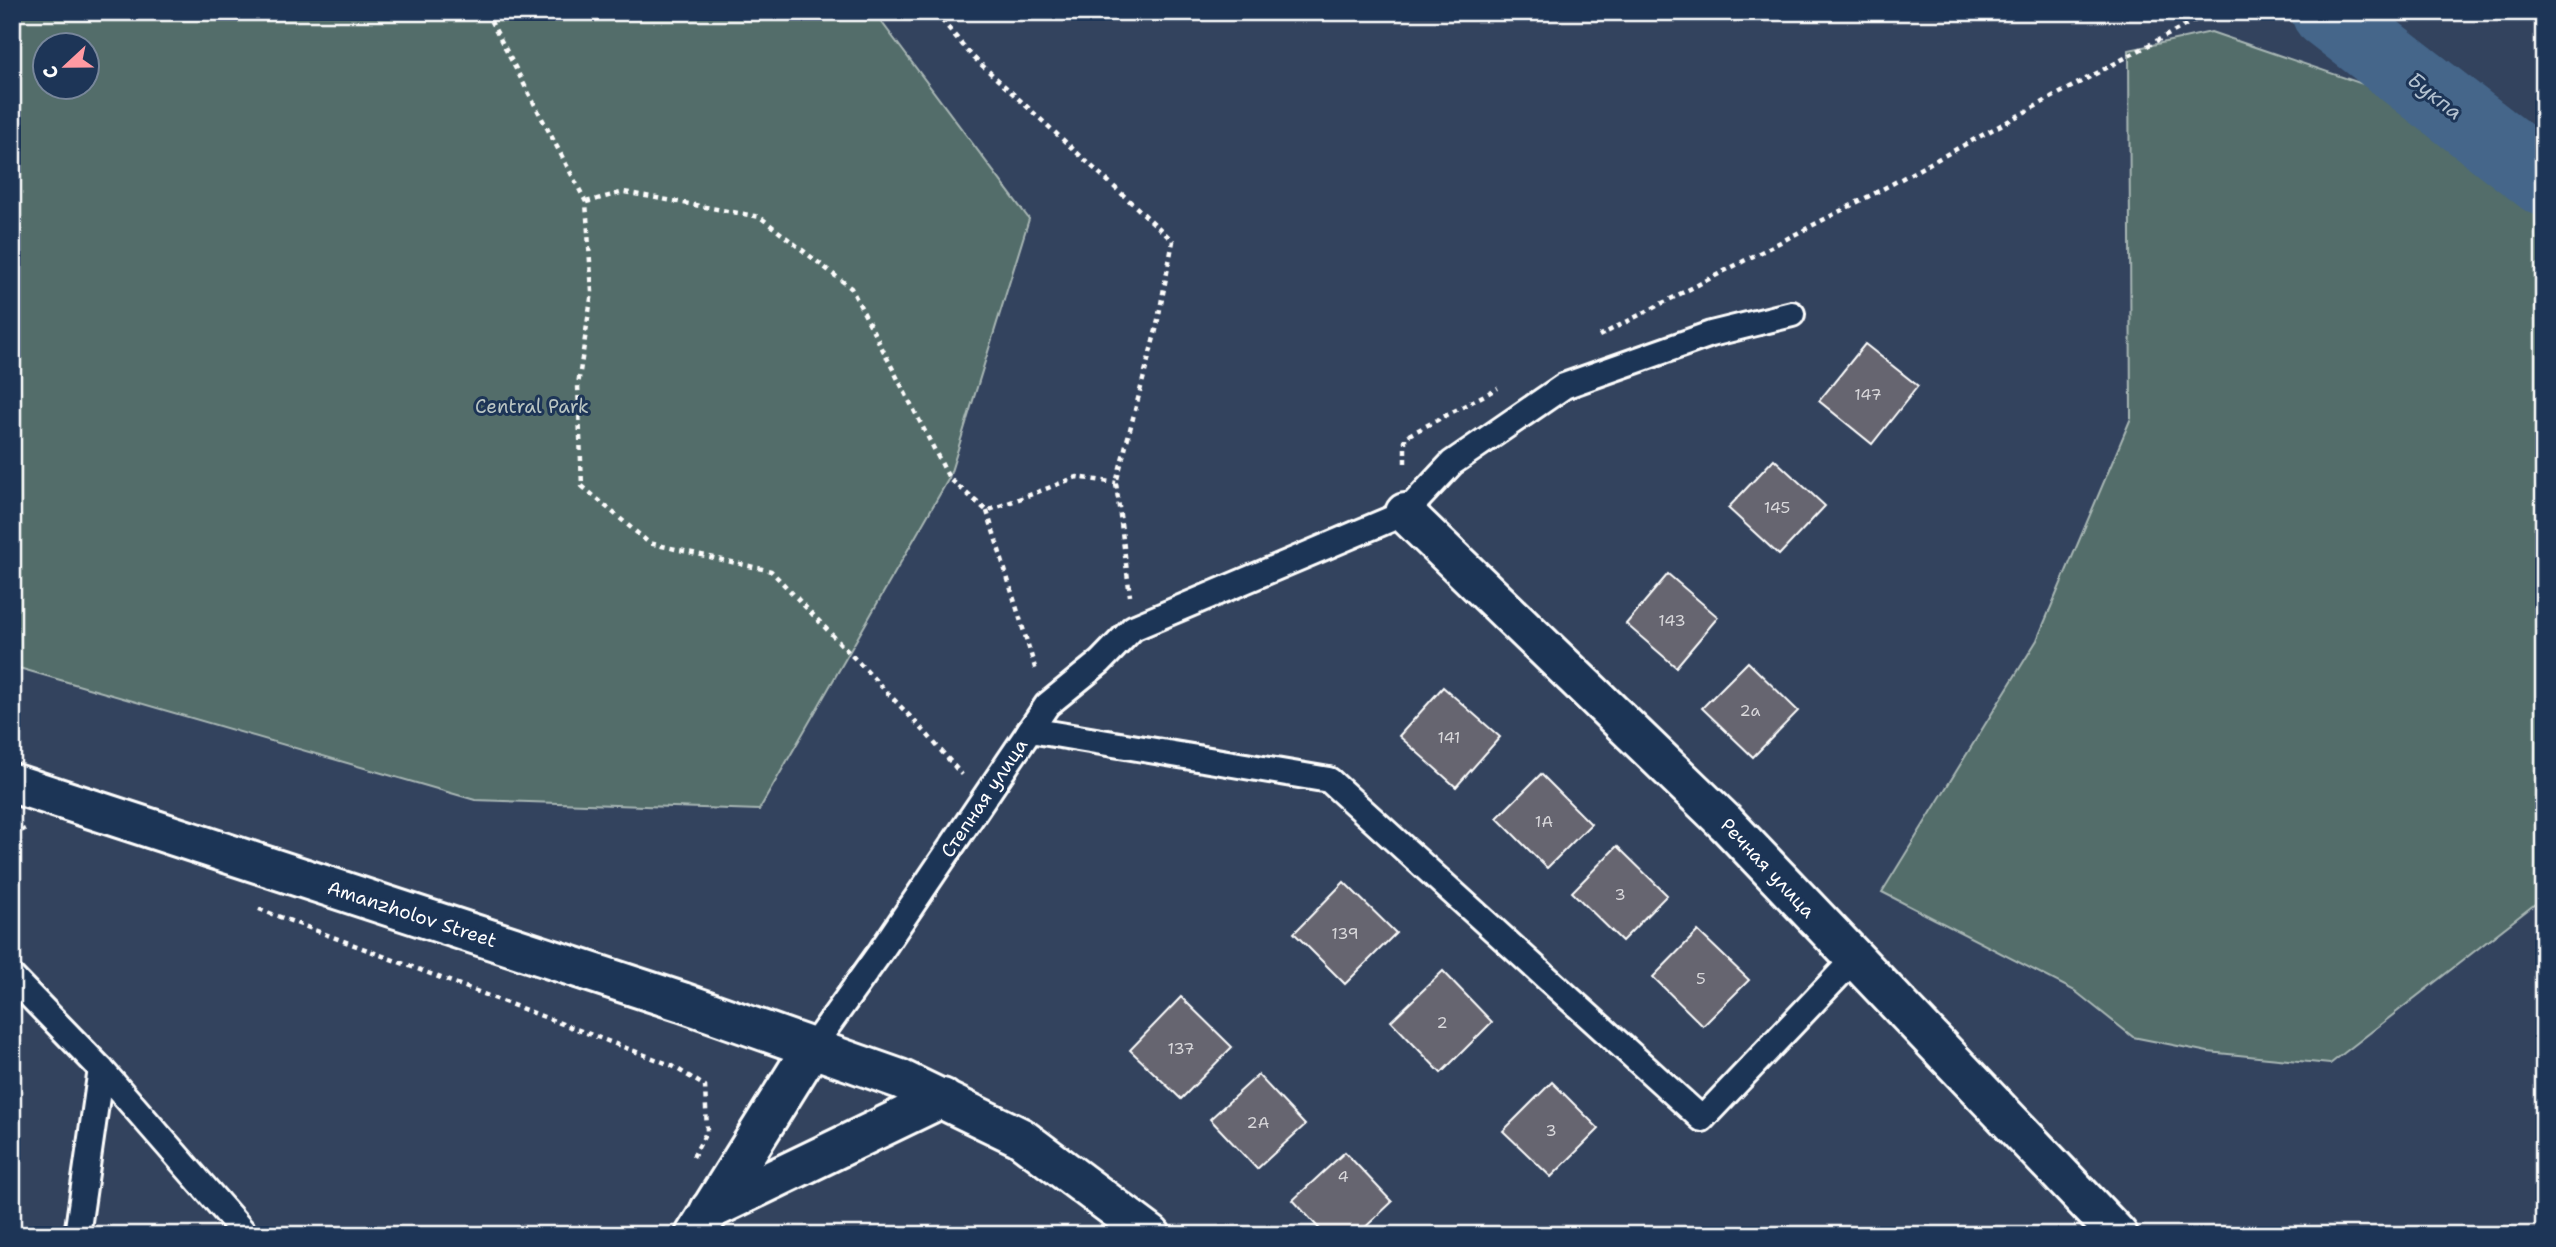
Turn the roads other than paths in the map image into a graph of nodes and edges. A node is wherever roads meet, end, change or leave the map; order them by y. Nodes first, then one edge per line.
1 (1792, 314) dead end
2 (1405, 513) junction
3 (1030, 730) junction
4 (12, 783) edge
5 (1854, 959) junction
6 (12, 977) edge
7 (811, 1049) junction
8 (101, 1069) junction
9 (942, 1098) junction
10 (702, 1222) edge
11 (76, 1235) edge
12 (246, 1235) edge
13 (1151, 1235) edge
14 (2118, 1235) edge

1 - 2 lane
2 - 3 lane, Степная улица
2 - 5 street, Речная улица
3 - 5 lane
3 - 7 lane, Степная улица
4 - 7 street, Amanzholov Street
5 - 14 street, Речная улица
6 - 8 lane
7 - 9 street, Amanzholov Street
7 - 10 street, Степная улица
8 - 11 lane
8 - 12 lane
9 - 10 street
9 - 13 street, Amanzholov Street

